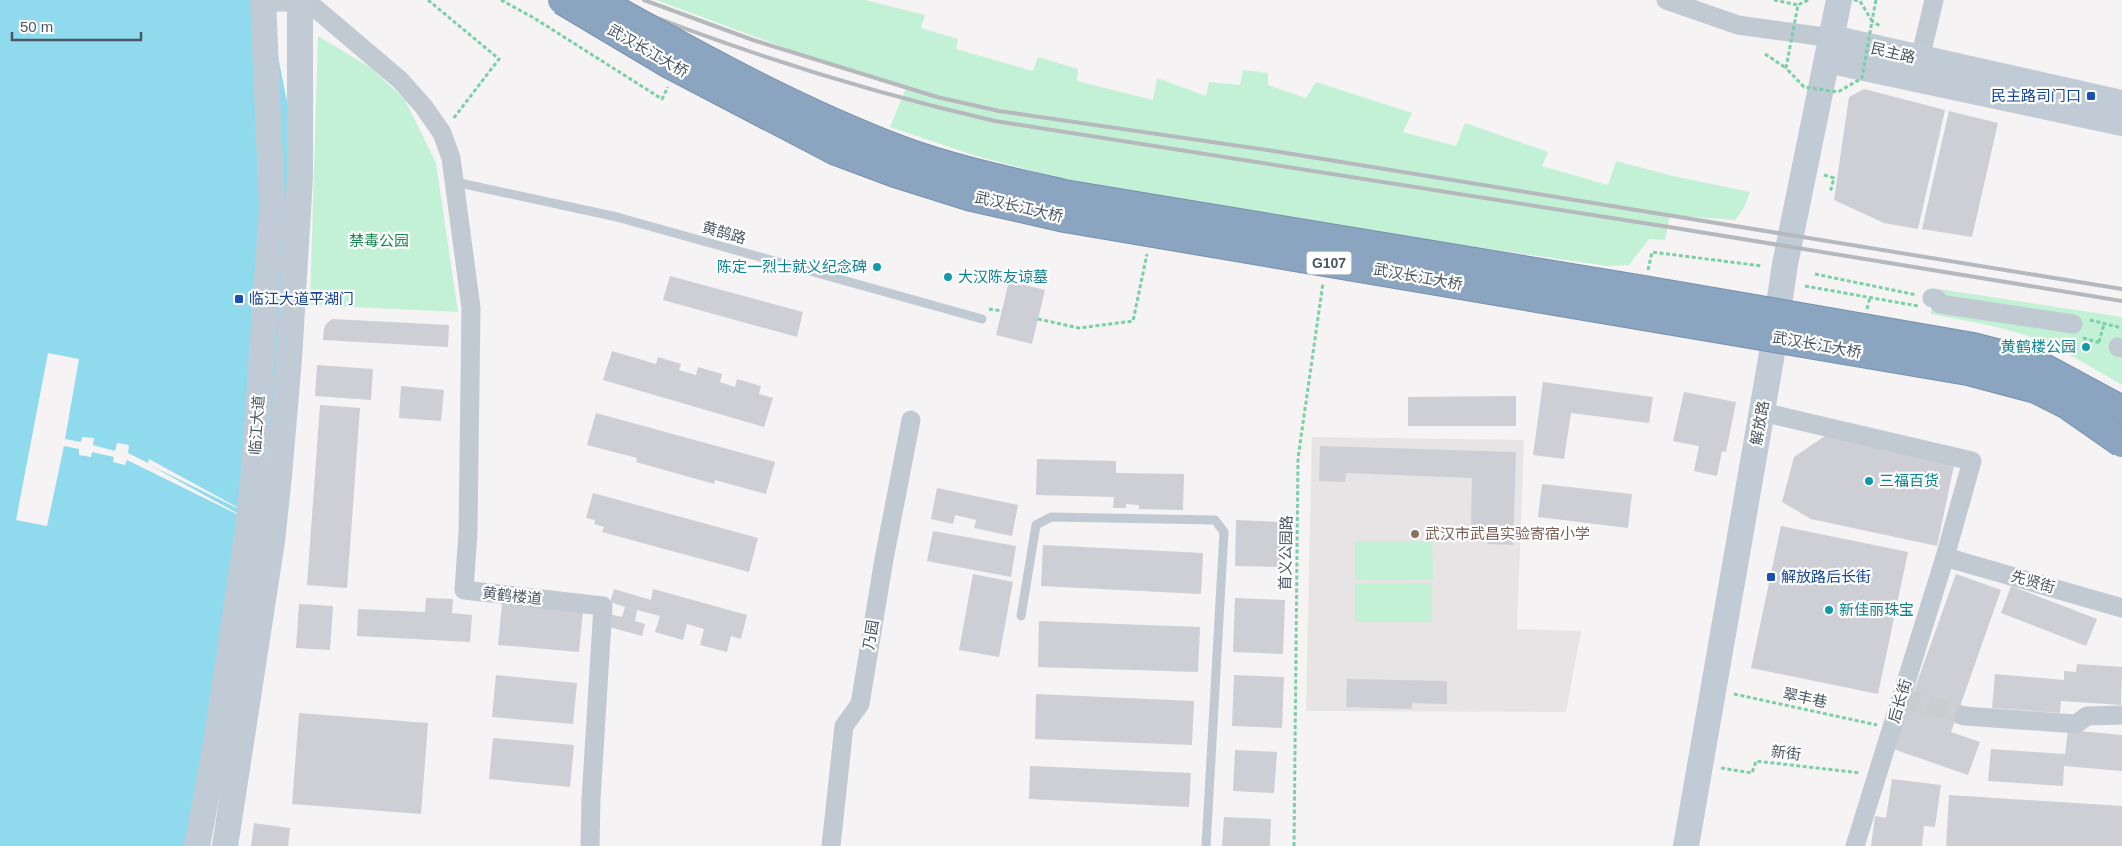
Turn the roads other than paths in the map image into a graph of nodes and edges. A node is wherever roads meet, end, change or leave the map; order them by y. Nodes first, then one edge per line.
1 (562, 0) edge
2 (597, 0) edge
3 (1666, 0) edge
4 (1839, 0) edge
5 (1934, 0) edge
6 (263, 1) edge
7 (300, 1) edge
8 (1829, 49) junction
9 (1920, 59) junction
10 (2122, 103) edge
11 (2122, 123) edge
12 (455, 182) junction
13 (1934, 303) road end
14 (982, 319) dead end
15 (2079, 327) road end
16 (261, 358) junction
17 (289, 359) junction
18 (2122, 410) edge
19 (1762, 412) junction
20 (911, 420) dead end
21 (2122, 443) edge
22 (1945, 557) junction
23 (2122, 608) edge
24 (1022, 616) dead end
25 (2122, 715) edge
26 (1965, 716) tunnel mouth
27 (198, 846) edge
28 (224, 846) edge
29 (590, 846) edge
30 (831, 846) edge
31 (1206, 846) edge
32 (1686, 846) edge
33 (1855, 846) edge

1 - 21 highway, 武汉长江大桥 / G107, bridge
2 - 18 highway, 武汉长江大桥 / G107, bridge
3 - 8 street, 民主路
4 - 8 main road, 解放路
5 - 9 street
6 - 7 street
6 - 16 main road, 临江大道
7 - 12 street
7 - 17 main road, 临江大道
8 - 9 main road, 民主路
8 - 11 main road, 民主路
8 - 19 main road, 解放路
9 - 10 main road, 民主路
12 - 14 lane, 黄鹄路
12 - 29 street, 黄鹤楼道
13 - 15 street
16 - 17 main road
16 - 27 main road, 临江大道
17 - 28 main road, 临江大道
19 - 22 street, 后长街
19 - 32 main road, 解放路
20 - 30 street, 乃园
22 - 23 street, 先贤街
22 - 33 street, 后长街
24 - 31 lane
25 - 26 street

